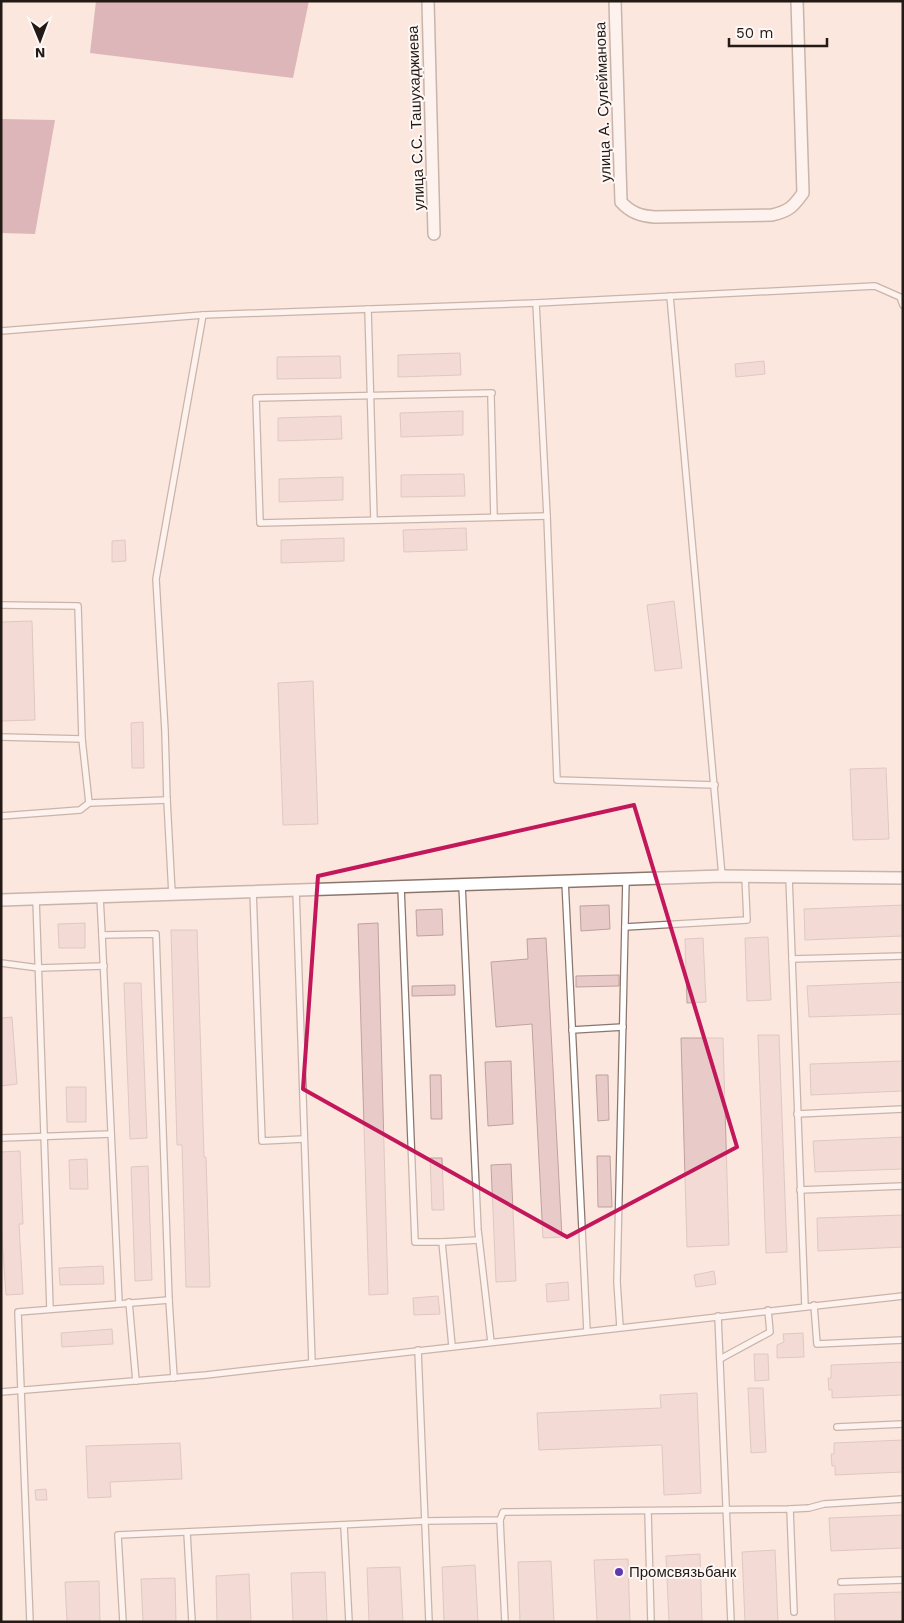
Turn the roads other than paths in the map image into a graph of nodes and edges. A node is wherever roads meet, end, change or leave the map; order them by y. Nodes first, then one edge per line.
1 (428, 1) edge
2 (615, 1) edge
3 (797, 1) edge
4 (434, 234) dead end
5 (670, 296) junction
6 (536, 303) junction
7 (903, 305) edge
8 (368, 309) junction
9 (203, 314) junction
10 (1, 331) edge
11 (370, 396) junction
12 (494, 516) junction
13 (547, 516) junction
14 (374, 520) junction
15 (1, 605) edge
16 (1, 736) edge
17 (82, 739) junction
18 (715, 786) junction
19 (167, 800) junction
20 (89, 803) junction
21 (1, 816) edge
22 (722, 876) junction
23 (745, 876) junction
24 (789, 877) junction
25 (903, 878) edge
26 (626, 879) junction
27 (565, 881) junction
28 (462, 885) junction
29 (401, 887) junction
30 (296, 890) junction
31 (252, 891) junction
32 (172, 894) junction
33 (100, 897) junction
34 (36, 899) junction
35 (1, 900) edge
36 (626, 927) junction
37 (102, 935) junction
38 (903, 956) edge
39 (792, 959) junction
40 (1, 963) edge
41 (104, 966) junction
42 (38, 968) junction
43 (623, 1027) junction
44 (572, 1030) junction
45 (903, 1110) edge
46 (797, 1114) junction
47 (111, 1134) junction
48 (44, 1136) junction
49 (1, 1138) edge
50 (304, 1139) junction
51 (903, 1186) edge
52 (800, 1190) junction
53 (479, 1240) junction
54 (442, 1242) junction
55 (903, 1296) edge
56 (169, 1300) junction
57 (128, 1302) junction
58 (119, 1303) junction
59 (814, 1305) junction
60 (806, 1306) junction
61 (50, 1309) junction
62 (768, 1310) junction
63 (718, 1316) junction
64 (620, 1327) junction
65 (587, 1331) junction
66 (903, 1340) edge
67 (491, 1342) junction
68 (452, 1346) junction
69 (418, 1350) junction
70 (720, 1358) junction
71 (312, 1363) junction
72 (174, 1378) junction
73 (136, 1381) junction
74 (20, 1391) junction
75 (1, 1392) edge
76 (903, 1424) edge
77 (837, 1427) dead end
78 (903, 1500) edge
79 (790, 1509) junction
80 (648, 1511) junction
81 (727, 1511) junction
82 (500, 1520) junction
83 (424, 1521) junction
84 (344, 1526) junction
85 (187, 1532) junction
86 (903, 1580) edge
87 (841, 1582) dead end
88 (794, 1612) dead end
89 (30, 1622) edge
90 (123, 1622) edge
91 (192, 1622) edge
92 (349, 1622) edge
93 (429, 1622) edge
94 (505, 1622) edge
95 (651, 1622) edge
96 (731, 1622) edge

1 - 4 street, улица С.С. Ташухаджиева
2 - 3 street, улица А. Сулейманова
5 - 6 lane
5 - 7 lane
5 - 18 lane
6 - 8 lane
6 - 13 lane
8 - 9 lane
8 - 11 lane
9 - 10 lane
9 - 19 lane
11 - 12 lane
11 - 14 lane
11 - 14 lane
12 - 13 lane
12 - 14 lane
13 - 18 lane
15 - 17 lane
16 - 17 lane
17 - 20 lane
18 - 22 lane
19 - 20 lane
19 - 32 lane
20 - 21 lane
22 - 23 street
22 - 26 street
23 - 24 street
23 - 36 lane
24 - 25 street
24 - 39 lane
26 - 27 street
26 - 36 lane
27 - 28 street
27 - 44 lane
28 - 29 street
28 - 53 lane
29 - 30 street
29 - 54 lane
30 - 31 street
30 - 50 lane
31 - 32 street
31 - 50 lane
32 - 33 street
33 - 34 street
33 - 37 lane
34 - 35 street
34 - 42 lane
36 - 43 lane
37 - 41 lane
37 - 56 lane
38 - 39 lane
39 - 46 lane
40 - 42 lane
41 - 42 lane
41 - 47 lane
42 - 48 lane
43 - 44 lane
43 - 64 lane
44 - 65 lane
45 - 46 lane
46 - 52 lane
47 - 48 lane
47 - 58 lane
48 - 49 lane
48 - 61 lane
50 - 71 lane
51 - 52 lane
52 - 60 lane
53 - 54 lane
53 - 67 lane
54 - 68 lane
55 - 59 lane
56 - 57 lane
56 - 72 lane
57 - 58 lane
57 - 73 lane
58 - 61 lane
59 - 60 lane
59 - 66 lane
60 - 62 lane
61 - 74 lane
62 - 63 lane
62 - 70 lane
63 - 64 lane
63 - 70 lane
64 - 65 lane
65 - 67 lane
67 - 68 lane
68 - 69 lane
69 - 71 lane
69 - 83 lane
70 - 81 lane
71 - 72 lane
72 - 73 lane
73 - 74 lane
74 - 75 lane
74 - 89 lane
76 - 77 lane
78 - 79 lane
79 - 81 lane
79 - 88 lane
80 - 81 lane
80 - 82 lane
80 - 95 lane
81 - 96 lane
82 - 83 lane
82 - 94 lane
83 - 84 lane
83 - 93 lane
84 - 85 lane
84 - 92 lane
85 - 90 lane
85 - 91 lane
86 - 87 lane

